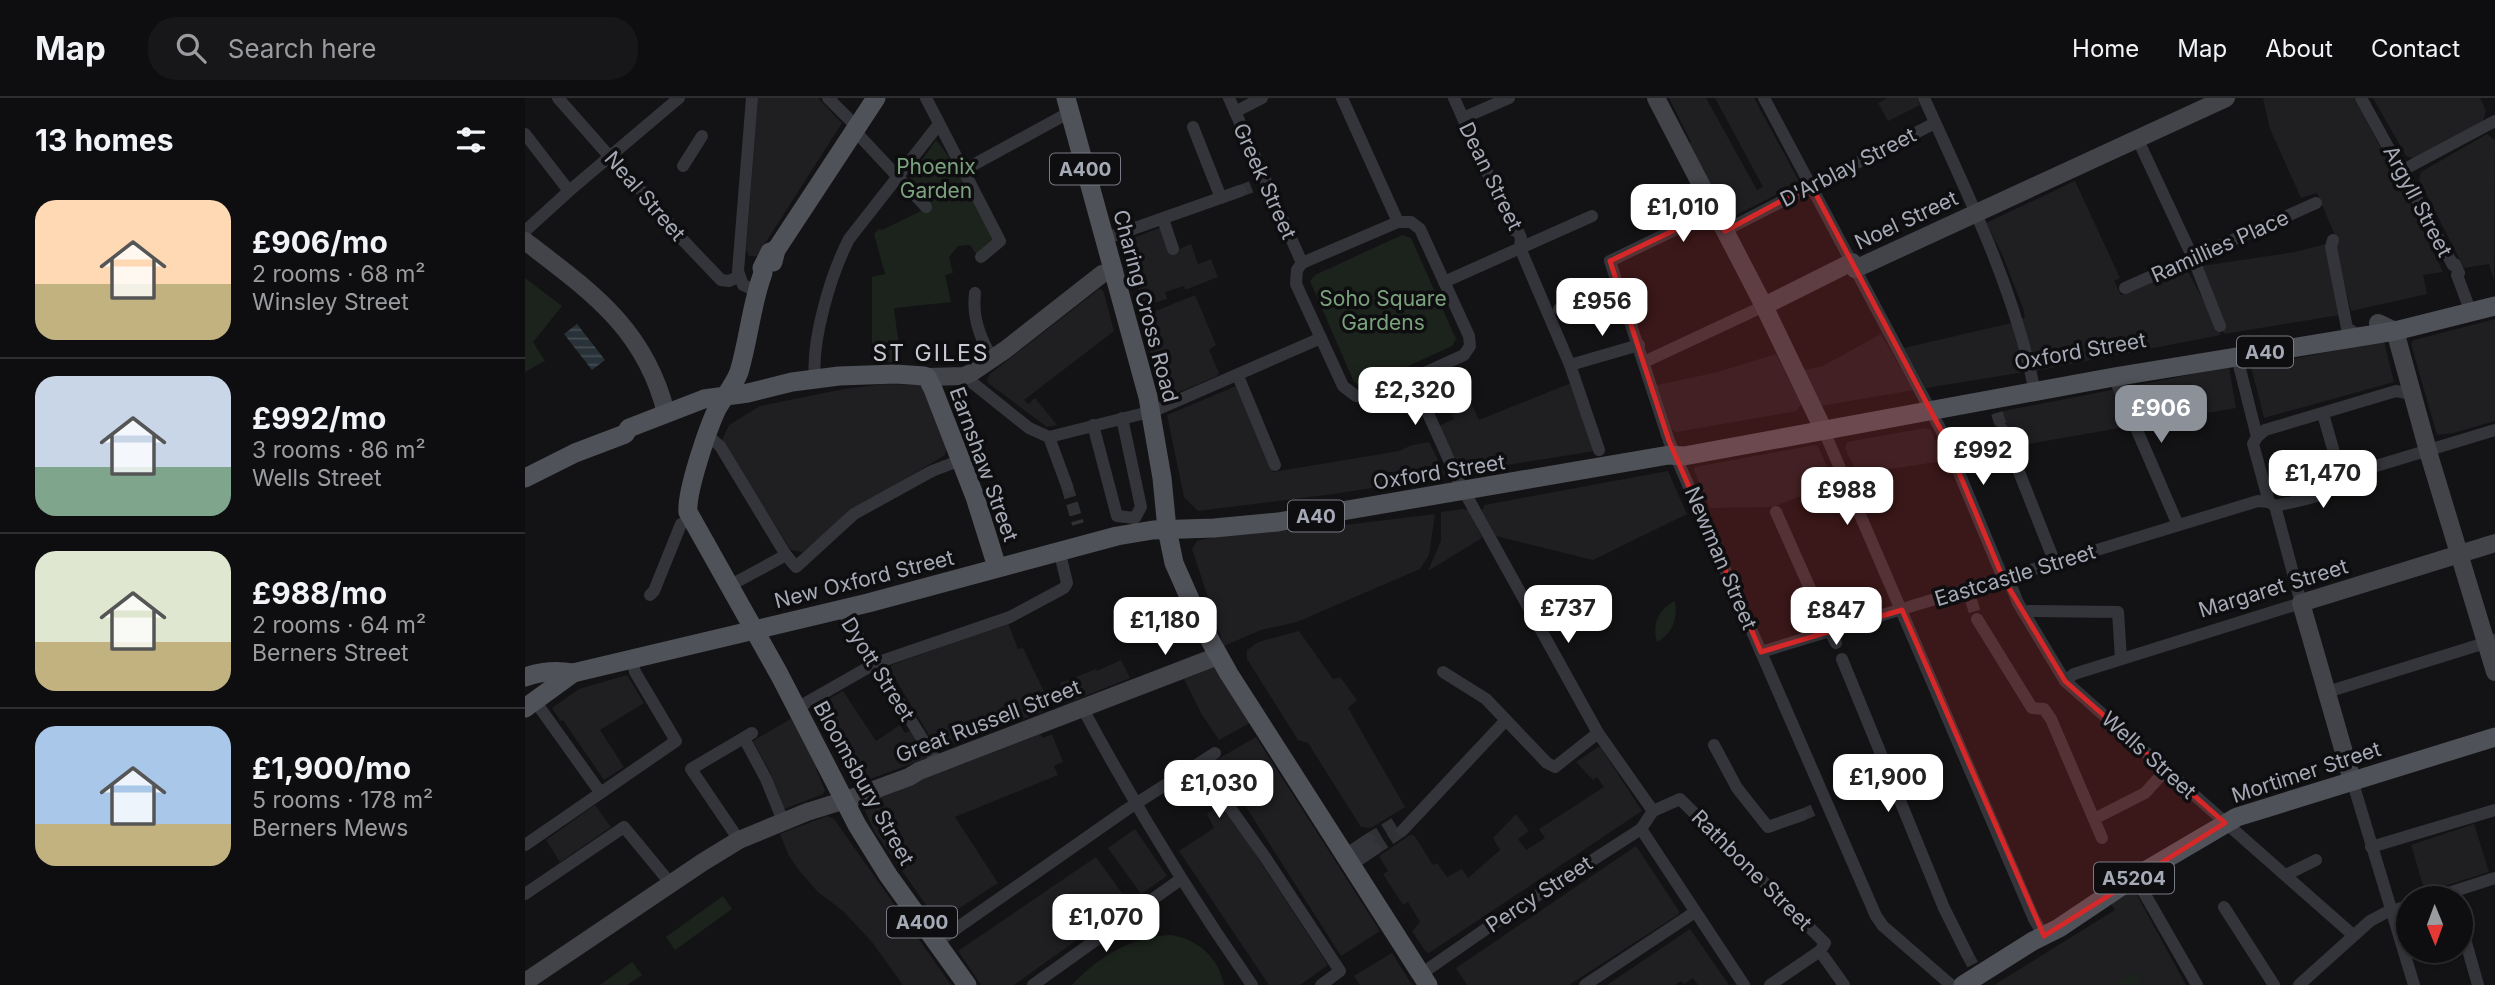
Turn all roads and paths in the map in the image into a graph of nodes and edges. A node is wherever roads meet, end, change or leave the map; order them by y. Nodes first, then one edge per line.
1 (558, 98) edge
2 (679, 98) edge
3 (751, 98) edge
4 (828, 98) edge
5 (876, 98) edge
6 (926, 98) edge
7 (1229, 98) edge
8 (1262, 98) edge
9 (1342, 98) edge
10 (1454, 98) edge
11 (1509, 98) edge
12 (1656, 98) edge
13 (1763, 98) edge
14 (1924, 98) edge
15 (2227, 98) edge
16 (2361, 98) edge
17 (1068, 105) edge
18 (1235, 113) junction
19 (1463, 118) junction
20 (2495, 121) edge
21 (1935, 123) junction
22 (939, 124) junction
23 (1193, 127) dead end
24 (855, 128) junction
25 (525, 134) edge
26 (702, 136) dead end
27 (2138, 140) junction
28 (610, 156) junction
29 (683, 166) dead end
30 (964, 170) junction
31 (2403, 170) junction
32 (899, 176) junction
33 (1811, 185) junction
34 (569, 191) junction
35 (1240, 191) tunnel mouth
36 (1221, 198) junction
37 (2316, 203) dead end
38 (926, 207) dead end
39 (1714, 211) junction
40 (1975, 212) junction
41 (1592, 216) dead end
42 (1167, 218) junction
43 (1398, 222) junction
44 (525, 231) edge
45 (1724, 231) junction
46 (1104, 239) junction
47 (2333, 240) dead end
48 (525, 241) edge
49 (1520, 248) junction
50 (1173, 249) dead end
51 (981, 257) dead end
52 (2193, 258) junction
53 (1302, 264) junction
54 (1854, 266) junction
55 (1114, 271) junction
56 (738, 277) junction
57 (760, 282) junction
58 (1444, 282) junction
59 (1619, 285) junction
60 (2125, 288) dead end
61 (975, 293) dead end
62 (2495, 293) edge
63 (2467, 302) junction
64 (1764, 306) junction
65 (2495, 306) edge
66 (1559, 309) dead end
67 (2220, 326) dead end
68 (2371, 330) junction
69 (1321, 338) junction
70 (1639, 345) junction
71 (2237, 357) junction
72 (993, 359) junction
73 (1649, 360) junction
74 (1570, 365) junction
75 (964, 376) junction
76 (1237, 376) junction
77 (927, 377) junction
78 (2114, 377) junction
79 (1412, 378) junction
80 (815, 379) junction
81 (2033, 383) junction
82 (2412, 394) junction
83 (724, 396) junction
84 (1929, 407) junction
85 (1156, 410) dead end
86 (1141, 414) dead end
87 (2323, 414) junction
88 (1122, 418) junction
89 (669, 419) junction
90 (1093, 425) junction
91 (1822, 427) junction
92 (2001, 429) tunnel mouth
93 (2495, 430) edge
94 (708, 436) junction
95 (1049, 437) junction
96 (2257, 437) junction
97 (1599, 450) dead end
98 (2428, 450) junction
99 (1676, 454) junction
100 (961, 460) junction
101 (1275, 465) dead end
102 (2343, 476) junction
103 (525, 478) edge
104 (1067, 486) tunnel mouth
105 (1462, 487) junction
106 (2272, 504) junction
107 (1776, 512) dead end
108 (681, 524) dead end
109 (2178, 525) junction
110 (1167, 529) junction
111 (2495, 543) edge
112 (1059, 550) junction
113 (2459, 554) junction
114 (786, 555) junction
115 (2055, 563) junction
116 (997, 567) junction
117 (2005, 578) junction
118 (729, 586) junction
119 (1812, 593) tunnel mouth
120 (650, 595) dead end
121 (2301, 603) junction
122 (841, 609) junction
123 (1901, 611) junction
124 (2024, 613) junction
125 (1824, 619) tunnel mouth
126 (1977, 619) tunnel mouth
127 (754, 631) junction
128 (1833, 637) junction
129 (2491, 642) edge
130 (1761, 652) junction
131 (1218, 656) junction
132 (632, 659) junction
133 (1842, 659) dead end
134 (2120, 659) junction
135 (876, 663) junction
136 (2495, 672) edge
137 (573, 673) junction
138 (1443, 673) dead end
139 (526, 674) edge
140 (2065, 681) junction
141 (2327, 692) junction
142 (530, 705) edge
143 (797, 708) junction
144 (1083, 709) junction
145 (1506, 720) junction
146 (1598, 733) junction
147 (2495, 737) edge
148 (1714, 745) dead end
149 (1215, 754) dead end
150 (938, 764) junction
151 (1199, 764) junction
152 (2165, 771) junction
153 (2352, 780) junction
154 (600, 792) junction
155 (845, 800) junction
156 (1136, 804) junction
157 (2495, 810) edge
158 (1653, 811) junction
159 (1802, 815) tunnel mouth
160 (2094, 819) junction
161 (783, 821) junction
162 (2225, 823) junction
163 (1399, 826) tunnel mouth
164 (1641, 829) junction
165 (2102, 838) dead end
166 (739, 840) junction
167 (1372, 844) tunnel mouth
168 (525, 845) edge
169 (2371, 847) junction
170 (1348, 860) junction
171 (2316, 860) dead end
172 (2286, 875) junction
173 (2135, 877) junction
174 (2495, 878) edge
175 (1181, 879) junction
176 (671, 884) junction
177 (2470, 886) edge
178 (525, 894) edge
179 (2224, 907) dead end
180 (2396, 910) edge
181 (2391, 911) junction
182 (1695, 912) junction
183 (2353, 935) junction
184 (2044, 936) junction
185 (937, 942) junction
186 (1824, 957) dead end
187 (2472, 963) edge
188 (1970, 970) edge
189 (1425, 980) edge
190 (525, 982) edge
191 (967, 985) edge
192 (1033, 985) edge
193 (1252, 985) edge
194 (1321, 985) edge
195 (1585, 985) edge
196 (1744, 985) edge
197 (1770, 985) edge
198 (1844, 985) edge
199 (1951, 985) edge
200 (2197, 985) edge
201 (2274, 985) edge
202 (2299, 985) edge
203 (2414, 985) edge
204 (2478, 985) edge

1 - 28 street, Neal Street
2 - 28 street
3 - 56 street
4 - 24 street
5 - 24 main road
6 - 22 street
7 - 18 street, Greek Street
8 - 18 street
9 - 43 street
10 - 19 street, Dean Street
11 - 19 street
12 - 39 street
13 - 33 street, Wells Street
14 - 21 street
15 - 27 street, Noel Street
16 - 31 street, Argyll Street
17 - 30 street
17 - 46 main road, Charing Cross Road / A400
18 - 53 street, Greek Street
19 - 49 street, Dean Street
20 - 31 street
21 - 33 street, D'Arblay Street
21 - 40 street
22 - 30 street
22 - 32 street
23 - 36 street
24 - 32 street
24 - 57 main road
25 - 34 street
26 - 29 street
27 - 40 street, Noel Street
27 - 52 street
28 - 34 street
28 - 56 street, Neal Street
30 - 51 street
31 - 63 street, Argyll Street
32 - 38 street
32 - 80 street
33 - 45 street, D'Arblay Street
33 - 54 street, Wells Street
34 - 44 street
35 - 36 street
36 - 42 street
37 - 52 street, Ramillies Place
39 - 45 street
39 - 59 street, Newman Street
40 - 54 street, Noel Street
40 - 81 street
41 - 49 street
42 - 46 street
42 - 50 street
43 - 53 street
43 - 58 street
45 - 64 street
46 - 55 main road, Charing Cross Road / A400
47 - 68 street
48 - 89 street
49 - 58 street
49 - 74 street, Dean Street
52 - 60 street, Ramillies Place
52 - 67 street
53 - 69 street
54 - 64 street, Noel Street
54 - 84 street, Wells Street
55 - 72 street
55 - 110 main road, Charing Cross Road / A400
56 - 57 street
57 - 83 main road
58 - 79 street
59 - 66 street
59 - 70 street, Newman Street
61 - 72 street
62 - 63 main road, Oxford Street / A40
63 - 68 main road, Oxford Street / A40
64 - 73 street
64 - 91 street
65 - 68 main road, Oxford Street / A40
68 - 71 main road, Oxford Street / A40
68 - 81 main road, Oxford Street / A40
68 - 82 street
69 - 76 street
69 - 79 street
70 - 73 street, Newman Street
70 - 74 street
71 - 78 main road, Oxford Street / A40
71 - 96 street
72 - 75 street
73 - 99 street, Newman Street
74 - 97 street, Dean Street
75 - 77 street
75 - 95 street
76 - 85 street
76 - 101 street
77 - 80 main road
77 - 100 main road, Earnshaw Street
78 - 84 main road, Oxford Street / A40
78 - 109 street
79 - 105 street
80 - 83 main road
81 - 84 main road, Oxford Street / A40
82 - 87 street
82 - 98 street
83 - 89 main road
83 - 94 main road, A400
84 - 91 main road, Oxford Street / A40
84 - 117 street, Wells Street
86 - 88 street
87 - 96 street
87 - 102 street
88 - 90 street
88 - 90 street
89 - 103 main road
90 - 95 street
91 - 99 main road, Oxford Street / A40
91 - 123 street
92 - 115 street
93 - 98 street, Eastcastle Street
94 - 114 street
94 - 118 main road, A400
95 - 104 street
96 - 106 street
98 - 102 street, Eastcastle Street
98 - 113 street
99 - 105 main road, Oxford Street / A40
99 - 130 street, Newman Street
100 - 114 street
100 - 116 main road, Earnshaw Street
102 - 106 street, Eastcastle Street
105 - 110 main road, Oxford Street / A40
105 - 146 street
106 - 109 street, Eastcastle Street
106 - 121 street
107 - 119 street
108 - 120 street
109 - 115 street, Eastcastle Street
110 - 112 main road, New Oxford Street / A40
110 - 131 main road, Charing Cross Road
111 - 113 street, Margaret Street
112 - 116 main road, New Oxford Street / A40
112 - 135 street
113 - 121 street, Margaret Street
113 - 129 street
114 - 118 street
115 - 117 street, Eastcastle Street
116 - 122 main road, New Oxford Street / A40
117 - 123 street, Eastcastle Street
117 - 124 street, Wells Street
118 - 127 main road, A400
121 - 134 street, Margaret Street
121 - 141 street
122 - 127 main road, New Oxford Street / A40
122 - 135 street, Dyott Street
123 - 128 street, Eastcastle Street
123 - 184 street
124 - 134 street
124 - 140 street, Wells Street
125 - 128 street
126 - 160 street
127 - 132 main road, New Oxford Street / A40
127 - 143 main road, Bloomsbury Street / A400
128 - 130 street, Eastcastle Street
129 - 136 street
129 - 141 street
130 - 199 street, Newman Street
131 - 144 street, Great Russell Street
131 - 170 main road, Charing Cross Road
132 - 137 main road, New Oxford Street / A40
132 - 154 street
133 - 188 street
134 - 140 street, Margaret Street
135 - 143 street
135 - 150 street, Dyott Street
137 - 139 main road
137 - 142 main road, A40
138 - 145 street
139 - 142 main road
140 - 152 street, Wells Street
141 - 153 street
142 - 154 street
143 - 155 main road, Bloomsbury Street / A400
144 - 150 street, Great Russell Street
144 - 156 street
145 - 146 street
145 - 163 street
146 - 158 street
147 - 153 main road, Mortimer Street / A5204
148 - 159 street
149 - 151 street
150 - 155 street, Great Russell Street
151 - 156 street
151 - 194 street
152 - 160 street
152 - 162 street, Wells Street
153 - 162 main road, Mortimer Street / A5204
153 - 169 street
154 - 168 street
155 - 161 street, Great Russell Street
155 - 185 main road, Bloomsbury Street / A400
156 - 175 street
156 - 185 street
157 - 169 street
158 - 164 street, Percy Street
158 - 197 street, Rathbone Street
160 - 165 street
161 - 166 street, Great Russell Street
161 - 166 street
162 - 172 street, Wells Street
162 - 173 main road, Mortimer Street / A5204
164 - 182 street
164 - 189 street, Percy Street
166 - 176 street, Great Russell Street
167 - 170 street
169 - 181 street
170 - 189 main road, Charing Cross Road
171 - 172 street
172 - 183 street, Wells Street
173 - 184 main road, Mortimer Street / A5204
173 - 200 street
174 - 177 street
175 - 192 street
175 - 193 street
176 - 178 street
176 - 190 street, Great Russell Street
179 - 201 street
180 - 181 street
181 - 183 street
181 - 203 street
182 - 195 street
182 - 196 street
183 - 202 street
184 - 188 main road, Mortimer Street / A5204
185 - 191 main road, Bloomsbury Street / A400
186 - 198 street
187 - 204 street

